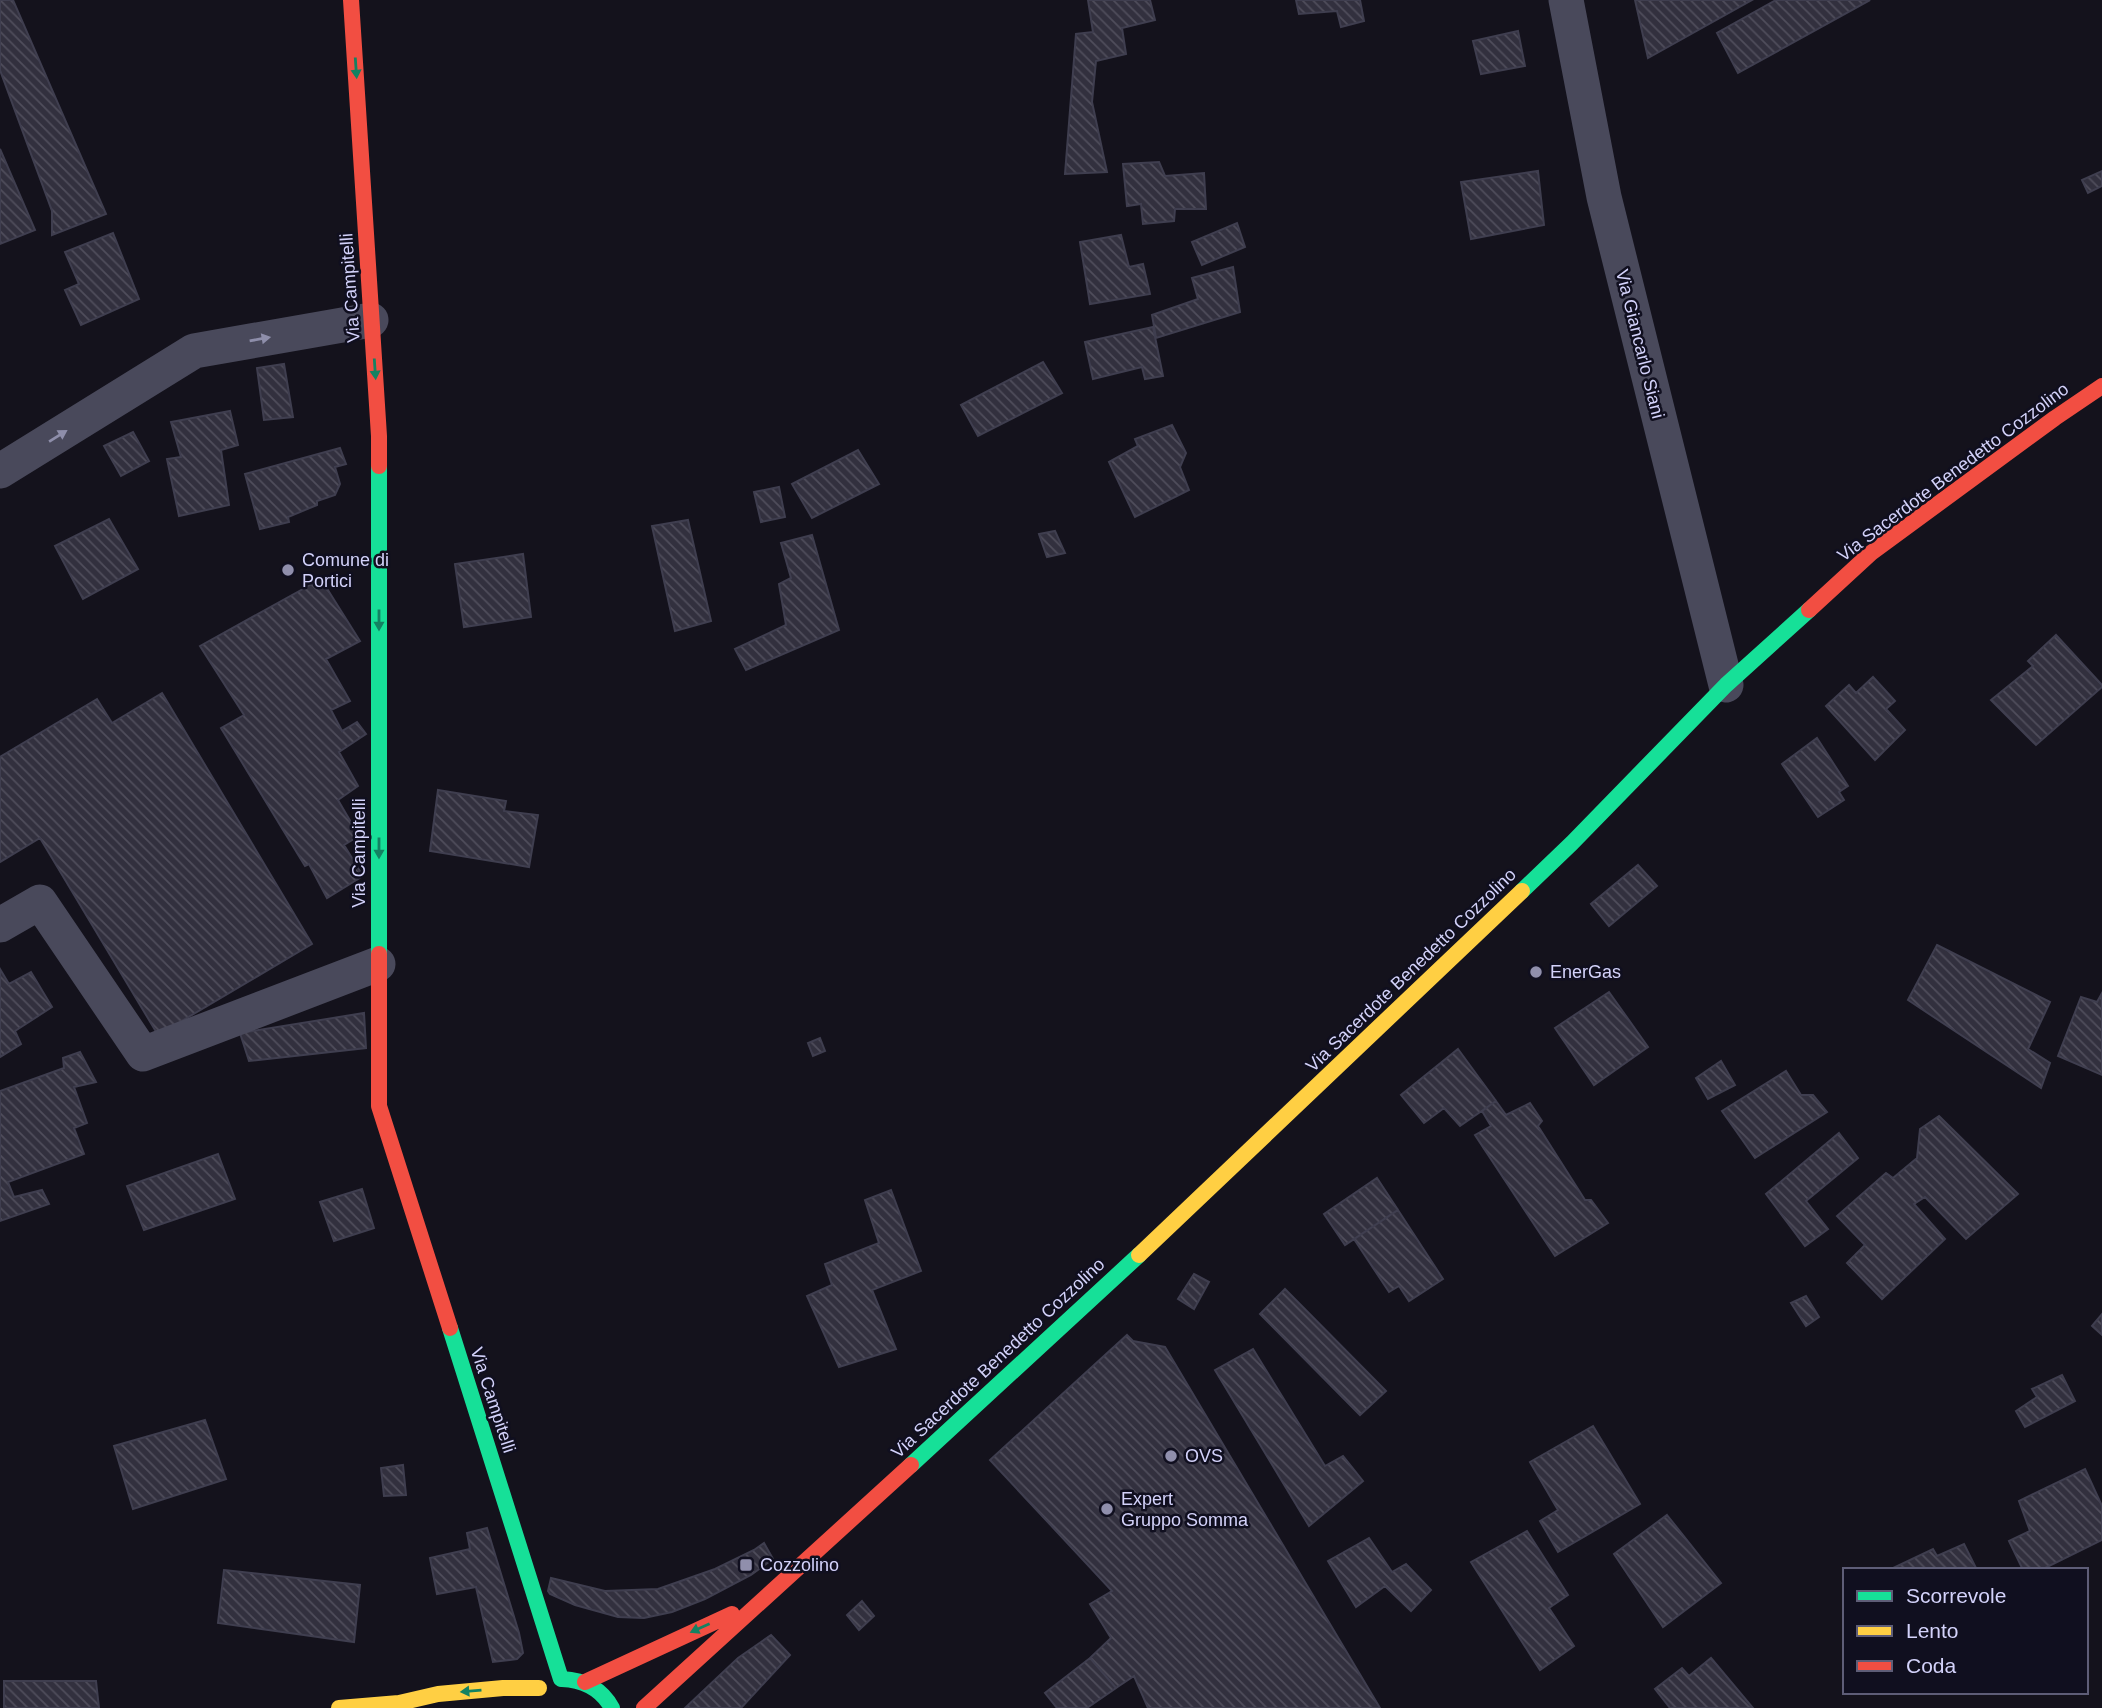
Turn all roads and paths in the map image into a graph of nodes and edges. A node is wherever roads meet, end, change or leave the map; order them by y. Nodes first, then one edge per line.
1 (351, 0) edge
2 (1566, 0) edge
3 (371, 320) junction
4 (2102, 386) edge
5 (0, 471) edge
6 (1726, 685) junction
7 (0, 925) edge
8 (378, 964) junction
9 (763, 1601) junction
10 (561, 1679) junction
11 (585, 1682) junction
12 (539, 1688) junction
13 (527, 1700) dead end
14 (403, 1706) edge
15 (341, 1708) edge
16 (612, 1708) edge
17 (644, 1708) edge

1 -> 3 street, Via Campitelli
2 - 6 street, Via Giancarlo Siani
5 -> 3 street
3 -> 8 street, Via Campitelli
4 - 6 street, Via Sacerdote Benedetto Cozzolino
6 - 9 street, Via Sacerdote Benedetto Cozzolino
7 - 8 street
8 - 10 street, Via Campitelli
9 -> 11 street, Via Sacerdote Benedetto Cozzolino
9 - 17 street, Via Sacerdote Benedetto Cozzolino
10 - 11 street
10 - 12 street
11 - 16 street
12 - 13 street
12 -> 14 street
14 - 15 street

